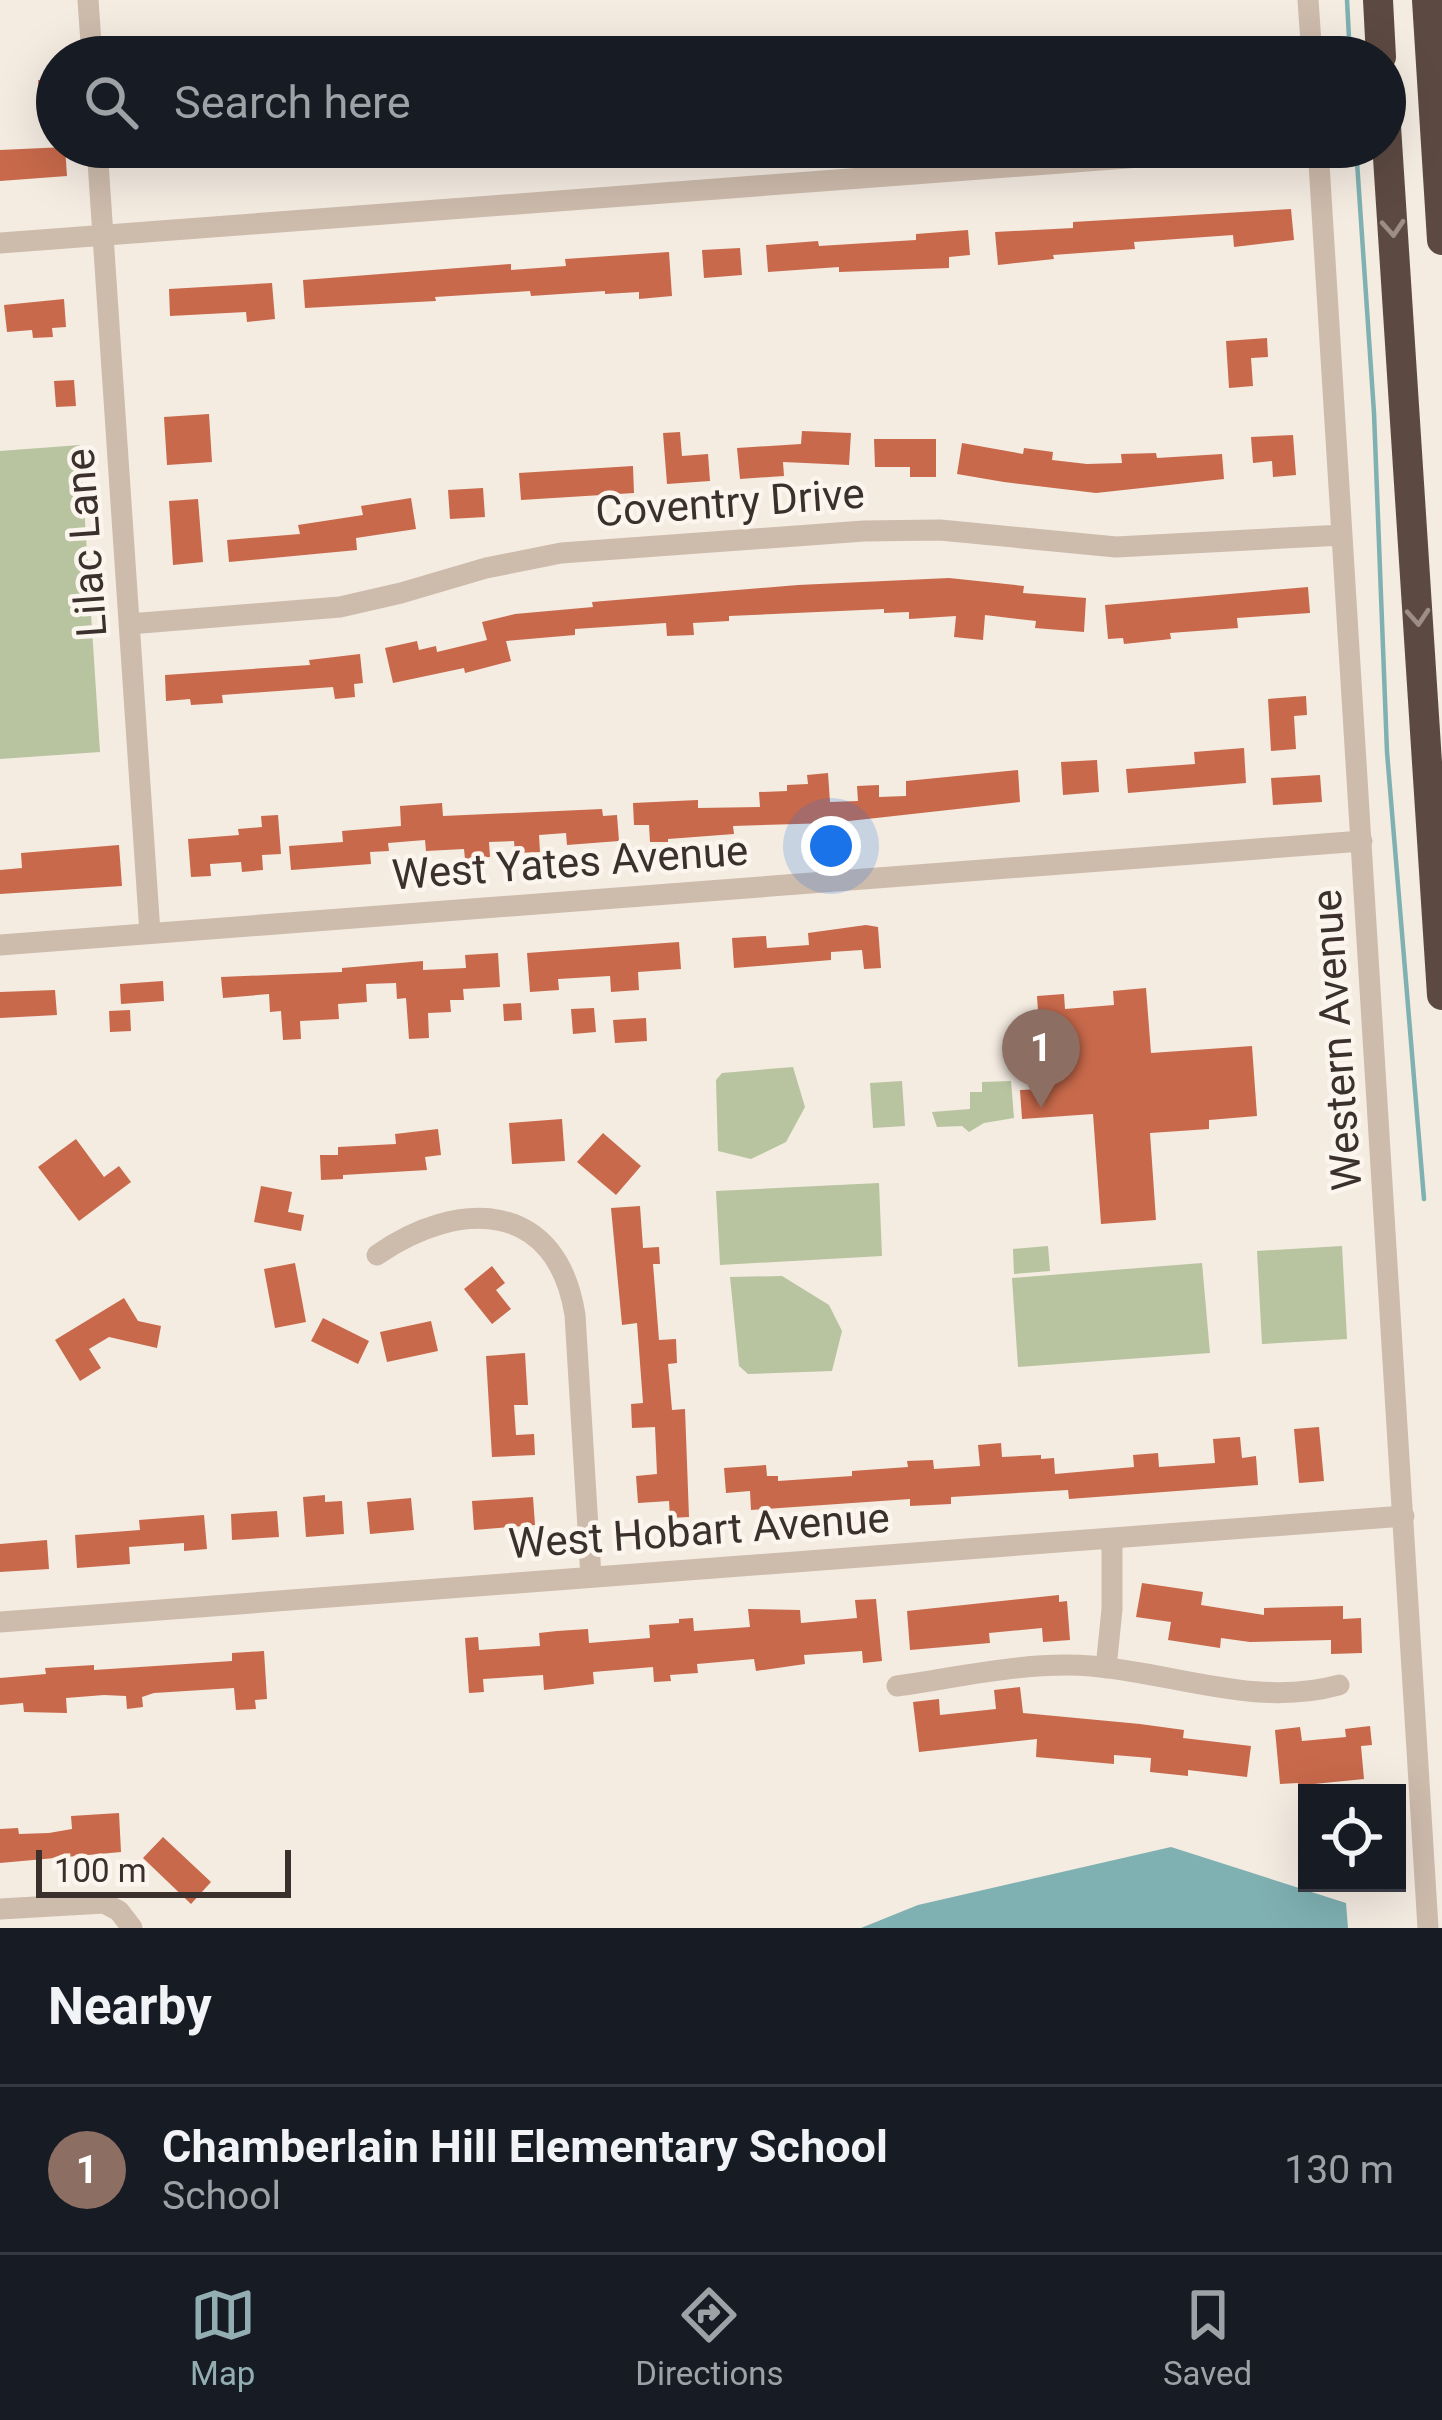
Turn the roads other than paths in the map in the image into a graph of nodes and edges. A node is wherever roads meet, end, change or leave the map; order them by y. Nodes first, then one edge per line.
1 (88, 0) edge
2 (1308, 0) edge
3 (1378, 0) edge
4 (1426, 0) edge
5 (91, 36) edge
6 (1311, 36) edge
7 (1381, 36) edge
8 (99, 168) edge
9 (994, 168) edge
10 (1319, 168) edge
11 (1389, 168) edge
12 (103, 235) junction
13 (1442, 240) edge
14 (0, 243) edge
15 (1342, 535) junction
16 (129, 624) junction
17 (1362, 841) junction
18 (150, 933) junction
19 (0, 945) edge
20 (1442, 994) edge
21 (377, 1255) dead end
22 (1404, 1516) junction
23 (1112, 1539) junction
24 (591, 1577) junction
25 (0, 1622) edge
26 (1106, 1668) junction
27 (1339, 1684) dead end
28 (897, 1686) dead end
29 (0, 1909) edge
30 (125, 1920) edge
31 (1428, 1928) edge

1 - 5 street
2 - 6 street
3 - 7 highway
4 - 13 highway
8 - 12 street, Lilac Lane
9 - 12 street
10 - 15 street, Western Avenue
11 -> 20 highway
12 - 14 street
12 - 16 street, Lilac Lane
15 - 16 street, Coventry Drive
15 - 17 street, Western Avenue
16 - 18 street, Lilac Lane
17 - 18 street, West Yates Avenue
17 - 22 street, Western Avenue
18 - 19 street, West Yates Avenue
21 - 24 street
22 - 23 street, West Hobart Avenue
22 - 31 street, Western Avenue
23 - 24 street, West Hobart Avenue
23 - 26 street
24 - 25 street, West Hobart Avenue
26 - 27 street
26 - 28 street
29 - 30 street

